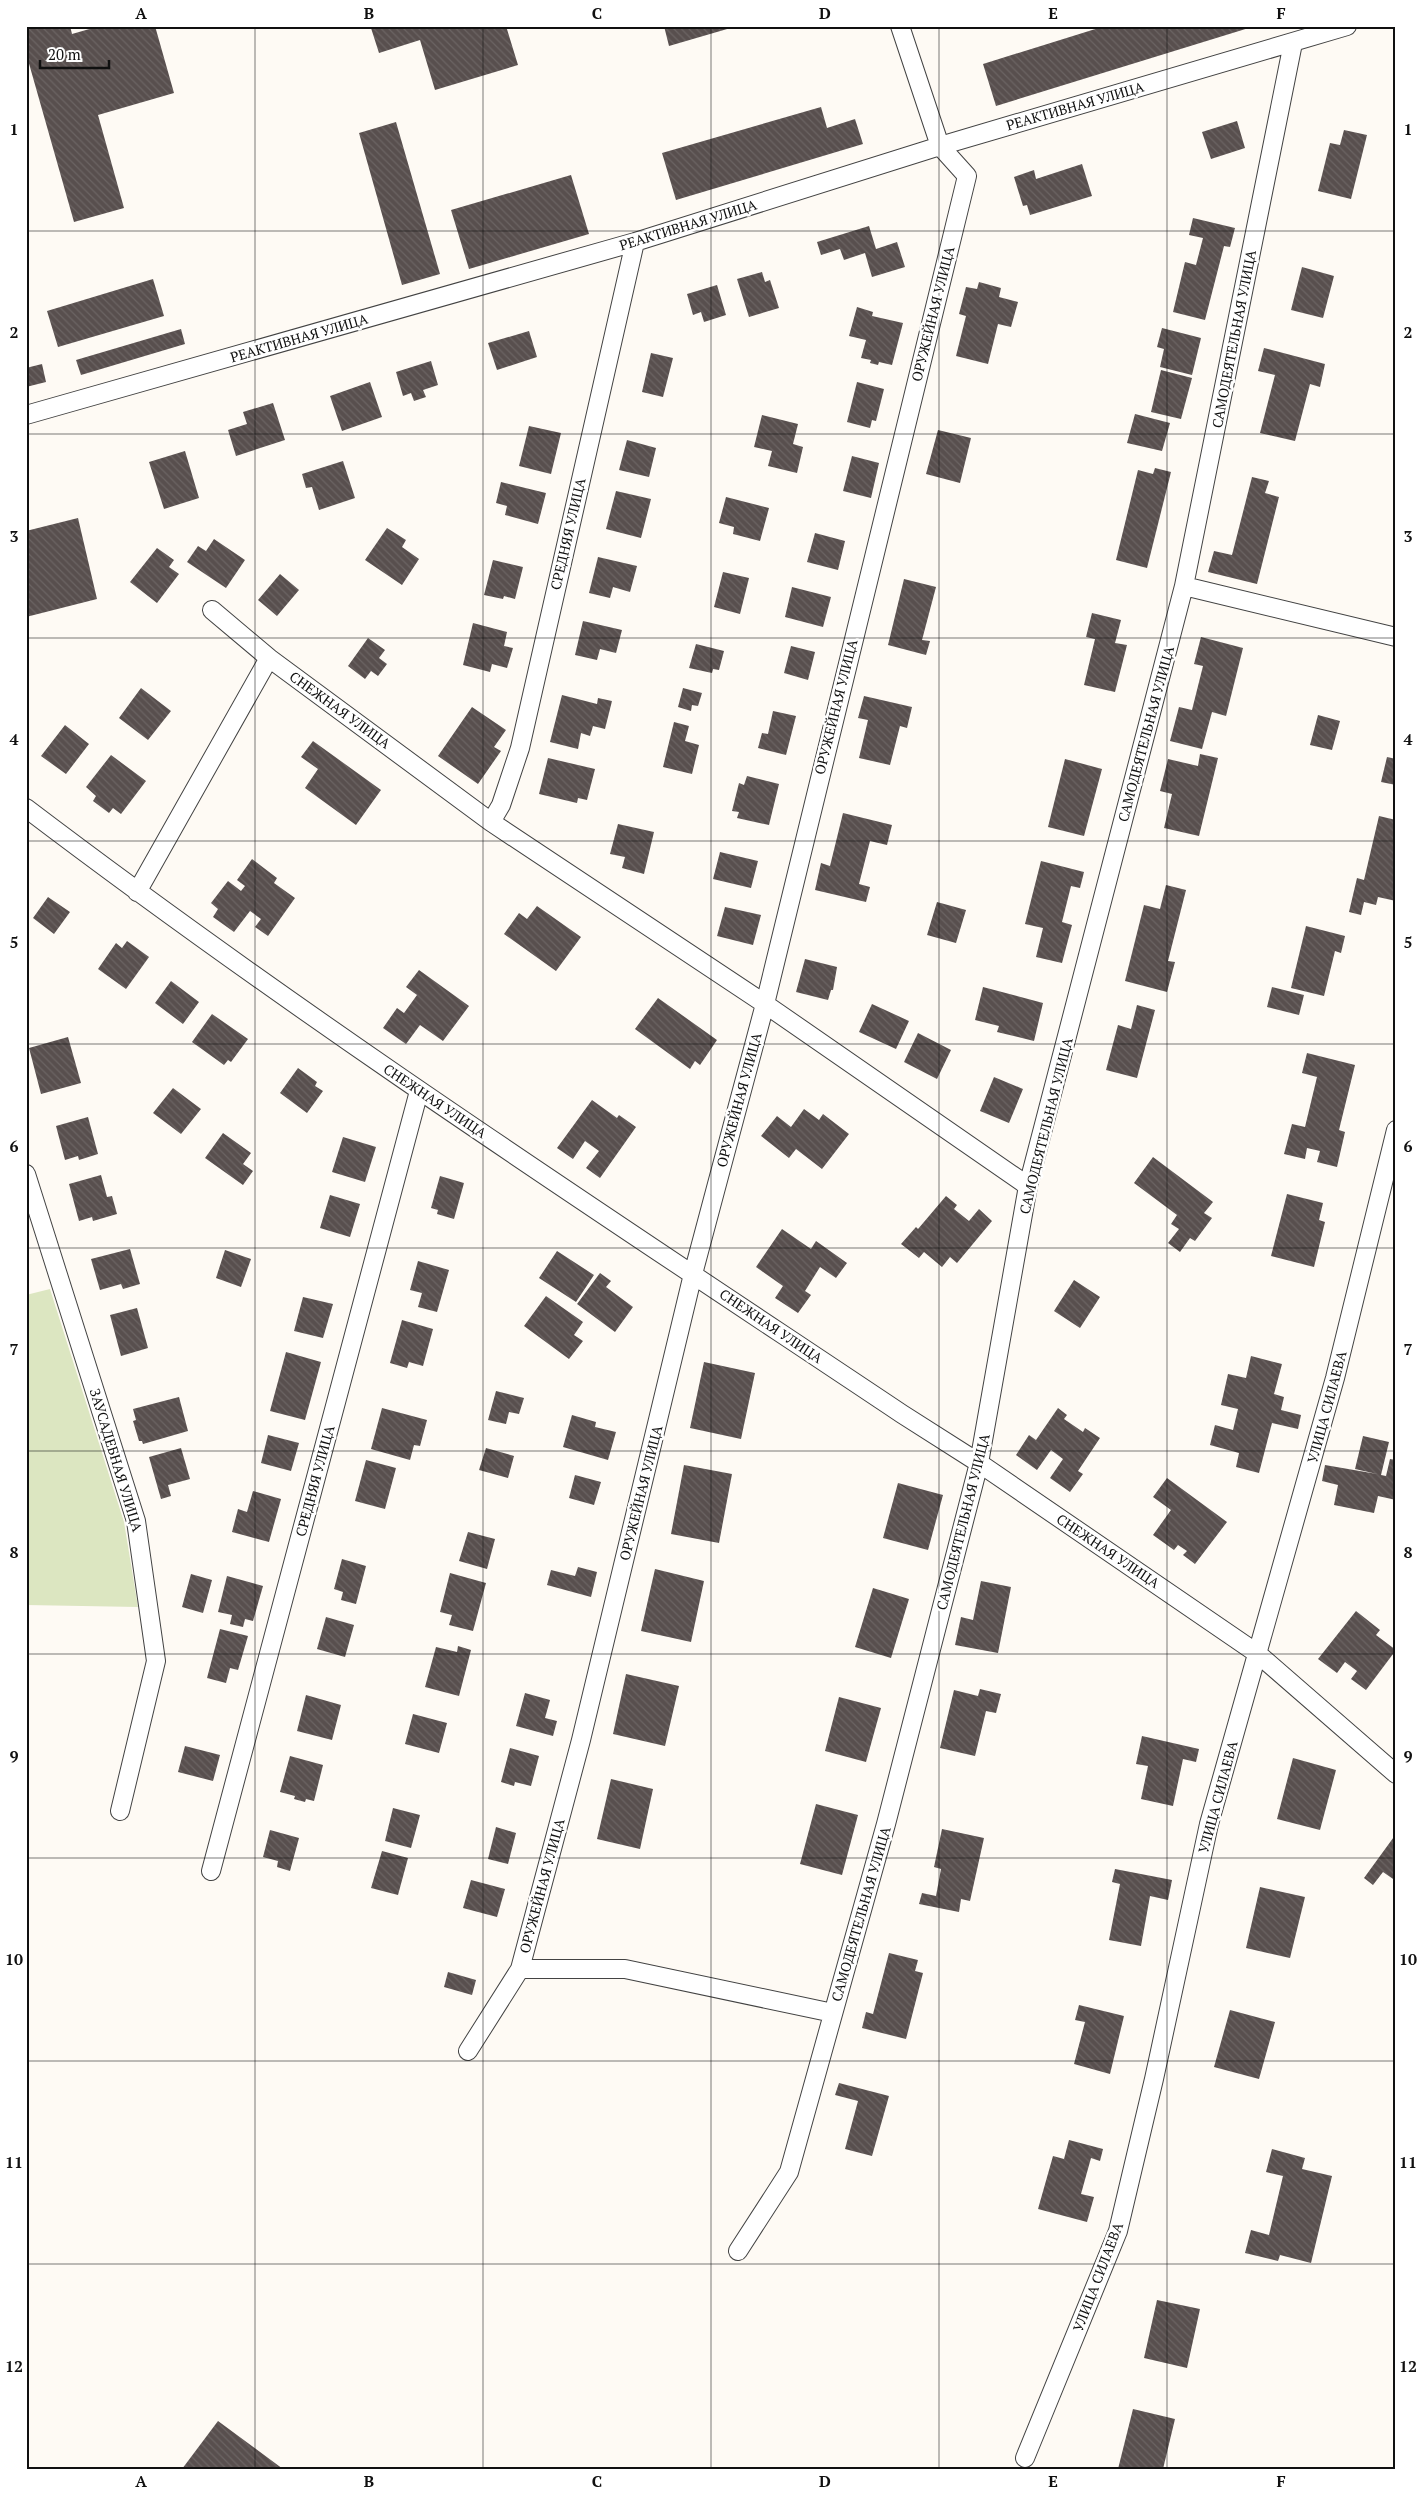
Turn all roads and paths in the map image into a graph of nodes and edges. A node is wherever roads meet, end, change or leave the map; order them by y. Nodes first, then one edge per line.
1 (900, 26) edge
2 (1347, 26) edge
3 (1293, 43) junction
4 (940, 146) junction
5 (635, 242) junction
6 (26, 415) edge
7 (1184, 586) junction
8 (212, 610) dead end
9 (1396, 637) edge
10 (269, 658) junction
11 (26, 808) edge
12 (491, 822) junction
13 (136, 892) junction
14 (764, 1004) junction
15 (419, 1091) junction
16 (1396, 1130) edge
17 (26, 1174) edge
18 (1028, 1186) junction
19 (693, 1274) junction
20 (979, 1462) junction
21 (1258, 1654) junction
22 (1396, 1774) edge
23 (120, 1811) dead end
24 (211, 1871) dead end
25 (520, 1969) junction
26 (833, 2013) junction
27 (468, 2051) dead end
28 (738, 2251) dead end
29 (1025, 2458) dead end

1 - 4 street
2 - 3 street, РЕАКТИВНАЯ УЛИЦА
3 - 4 street, РЕАКТИВНАЯ УЛИЦА
3 - 7 street, САМОДЕЯТЕЛЬНАЯ УЛИЦА
4 - 5 street, РЕАКТИВНАЯ УЛИЦА
4 - 14 street, ОРУЖЕЙНАЯ УЛИЦА
5 - 6 street, РЕАКТИВНАЯ УЛИЦА
5 - 12 street, СРЕДНЯЯ УЛИЦА
7 - 9 street
7 - 18 street, САМОДЕЯТЕЛЬНАЯ УЛИЦА
8 - 10 street, СНЕЖНАЯ УЛИЦА
10 - 12 street, СНЕЖНАЯ УЛИЦА
10 - 13 street
11 - 13 street, СНЕЖНАЯ УЛИЦА
12 - 14 street, СНЕЖНАЯ УЛИЦА
13 - 15 street, СНЕЖНАЯ УЛИЦА
14 - 18 street, СНЕЖНАЯ УЛИЦА
14 - 19 street, ОРУЖЕЙНАЯ УЛИЦА
15 - 19 street, СНЕЖНАЯ УЛИЦА
15 - 24 street, СРЕДНЯЯ УЛИЦА
16 - 21 street, УЛИЦА СИЛАЕВА
17 - 23 street, ЗАУСАДЕБНАЯ УЛИЦА
18 - 20 street, САМОДЕЯТЕЛЬНАЯ УЛИЦА
19 - 20 street, СНЕЖНАЯ УЛИЦА
19 - 25 street, ОРУЖЕЙНАЯ УЛИЦА
20 - 21 street, СНЕЖНАЯ УЛИЦА
20 - 26 street, САМОДЕЯТЕЛЬНАЯ УЛИЦА
21 - 22 street, СНЕЖНАЯ УЛИЦА
21 - 29 street, УЛИЦА СИЛАЕВА
25 - 26 street
25 - 27 street, ОРУЖЕЙНАЯ УЛИЦА
26 - 28 street, САМОДЕЯТЕЛЬНАЯ УЛИЦА

